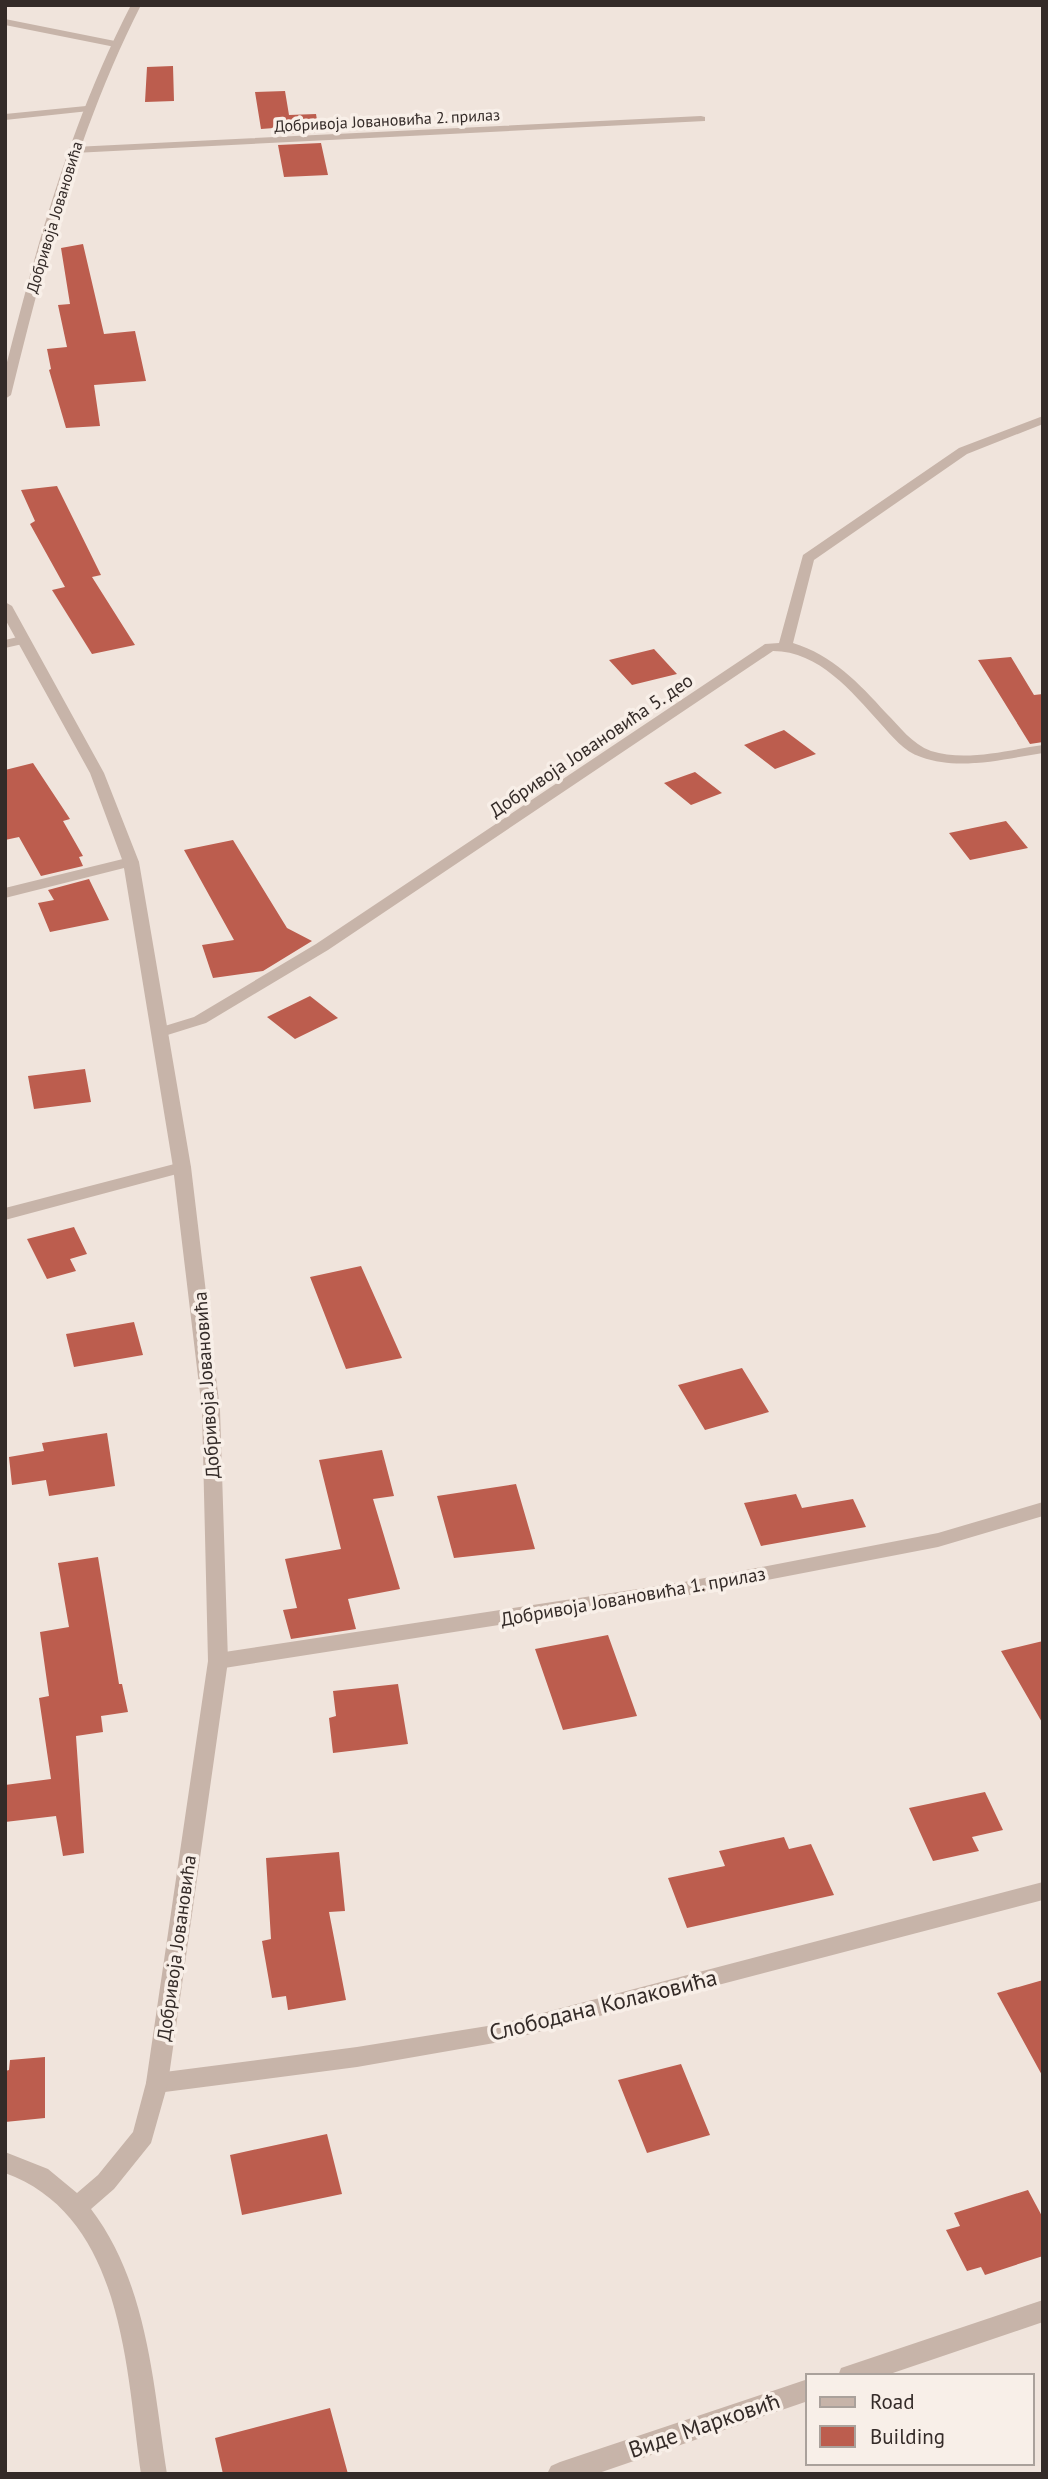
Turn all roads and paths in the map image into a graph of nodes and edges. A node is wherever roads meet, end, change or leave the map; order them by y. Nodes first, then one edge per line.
1 (136, 5) edge
2 (5, 22) edge
3 (115, 44) junction
4 (86, 109) junction
5 (5, 117) edge
6 (701, 119) dead end
7 (74, 150) junction
8 (5, 395) edge
9 (1043, 420) edge
10 (5, 606) edge
11 (13, 642) edge
12 (785, 646) junction
13 (1043, 749) edge
14 (131, 862) junction
15 (5, 893) edge
16 (161, 1032) junction
17 (182, 1167) junction
18 (5, 1214) edge
19 (1043, 1509) edge
20 (218, 1661) junction
21 (1043, 1891) edge
22 (157, 2083) junction
23 (5, 2162) edge
24 (76, 2208) junction
25 (1043, 2311) edge
26 (856, 2374) edge
27 (806, 2391) edge
28 (154, 2474) edge
29 (560, 2474) edge

1 - 3 street, Добривоја Јовановића
2 - 3 street
3 - 4 street, Добривоја Јовановића
4 - 5 lane
4 - 7 street, Добривоја Јовановића
6 - 7 street, Добривоја Јовановића 2. прилаз
7 - 8 street, Добривоја Јовановића
9 - 12 street
10 - 11 street, Добривоја Јовановића
11 - 14 street, Добривоја Јовановића
12 - 13 street
12 - 16 street, Добривоја Јовановића 5. део
14 - 15 street
14 - 16 street, Добривоја Јовановића
16 - 17 street, Добривоја Јовановића
17 - 18 street
17 - 20 street, Добривоја Јовановића
19 - 20 street, Добривоја Јовановића 1. прилаз
20 - 22 street, Добривоја Јовановића
21 - 22 street, Слободана Колаковића
22 - 24 street, Добривоја Јовановића
23 - 24 street
24 - 28 street
25 - 26 street
27 - 29 street, Виде Марковић

